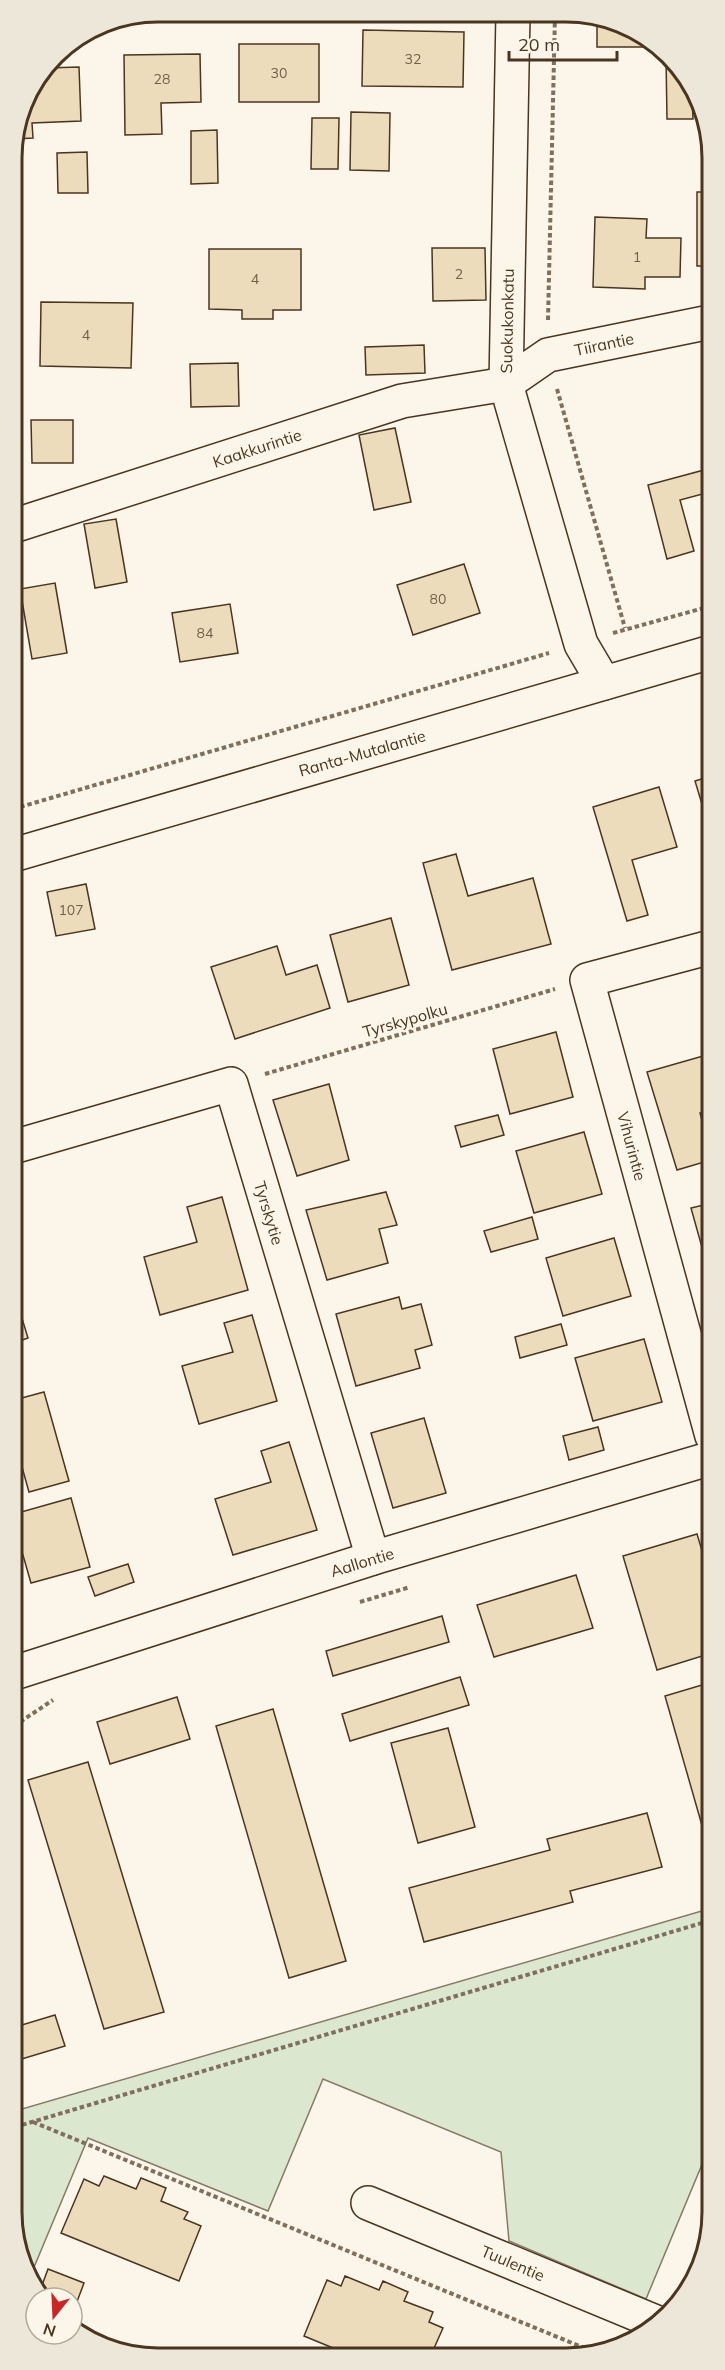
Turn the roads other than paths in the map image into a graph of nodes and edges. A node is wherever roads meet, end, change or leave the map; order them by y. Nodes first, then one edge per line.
1 (513, 22) edge
2 (702, 324) edge
3 (506, 384) junction
4 (23, 523) edge
5 (702, 655) edge
6 (604, 683) junction
7 (23, 852) edge
8 (702, 949) edge
9 (23, 1144) edge
10 (702, 1400) edge
11 (702, 1461) edge
12 (373, 1558) junction
13 (22, 1665) edge
14 (368, 2203) dead end
15 (649, 2319) edge

1 - 3 street, Suokukonkatu
2 - 3 street, Tiirantie
3 - 4 street, Kaakkurintie
3 - 6 street, Suokukonkatu
5 - 6 street, Ranta-Mutalantie
6 - 7 street, Ranta-Mutalantie
8 - 10 street, Vihurintie
9 - 12 street, Tyrskytie
11 - 12 street, Aallontie
12 - 13 street, Aallontie
14 - 15 street, Tuulentie

